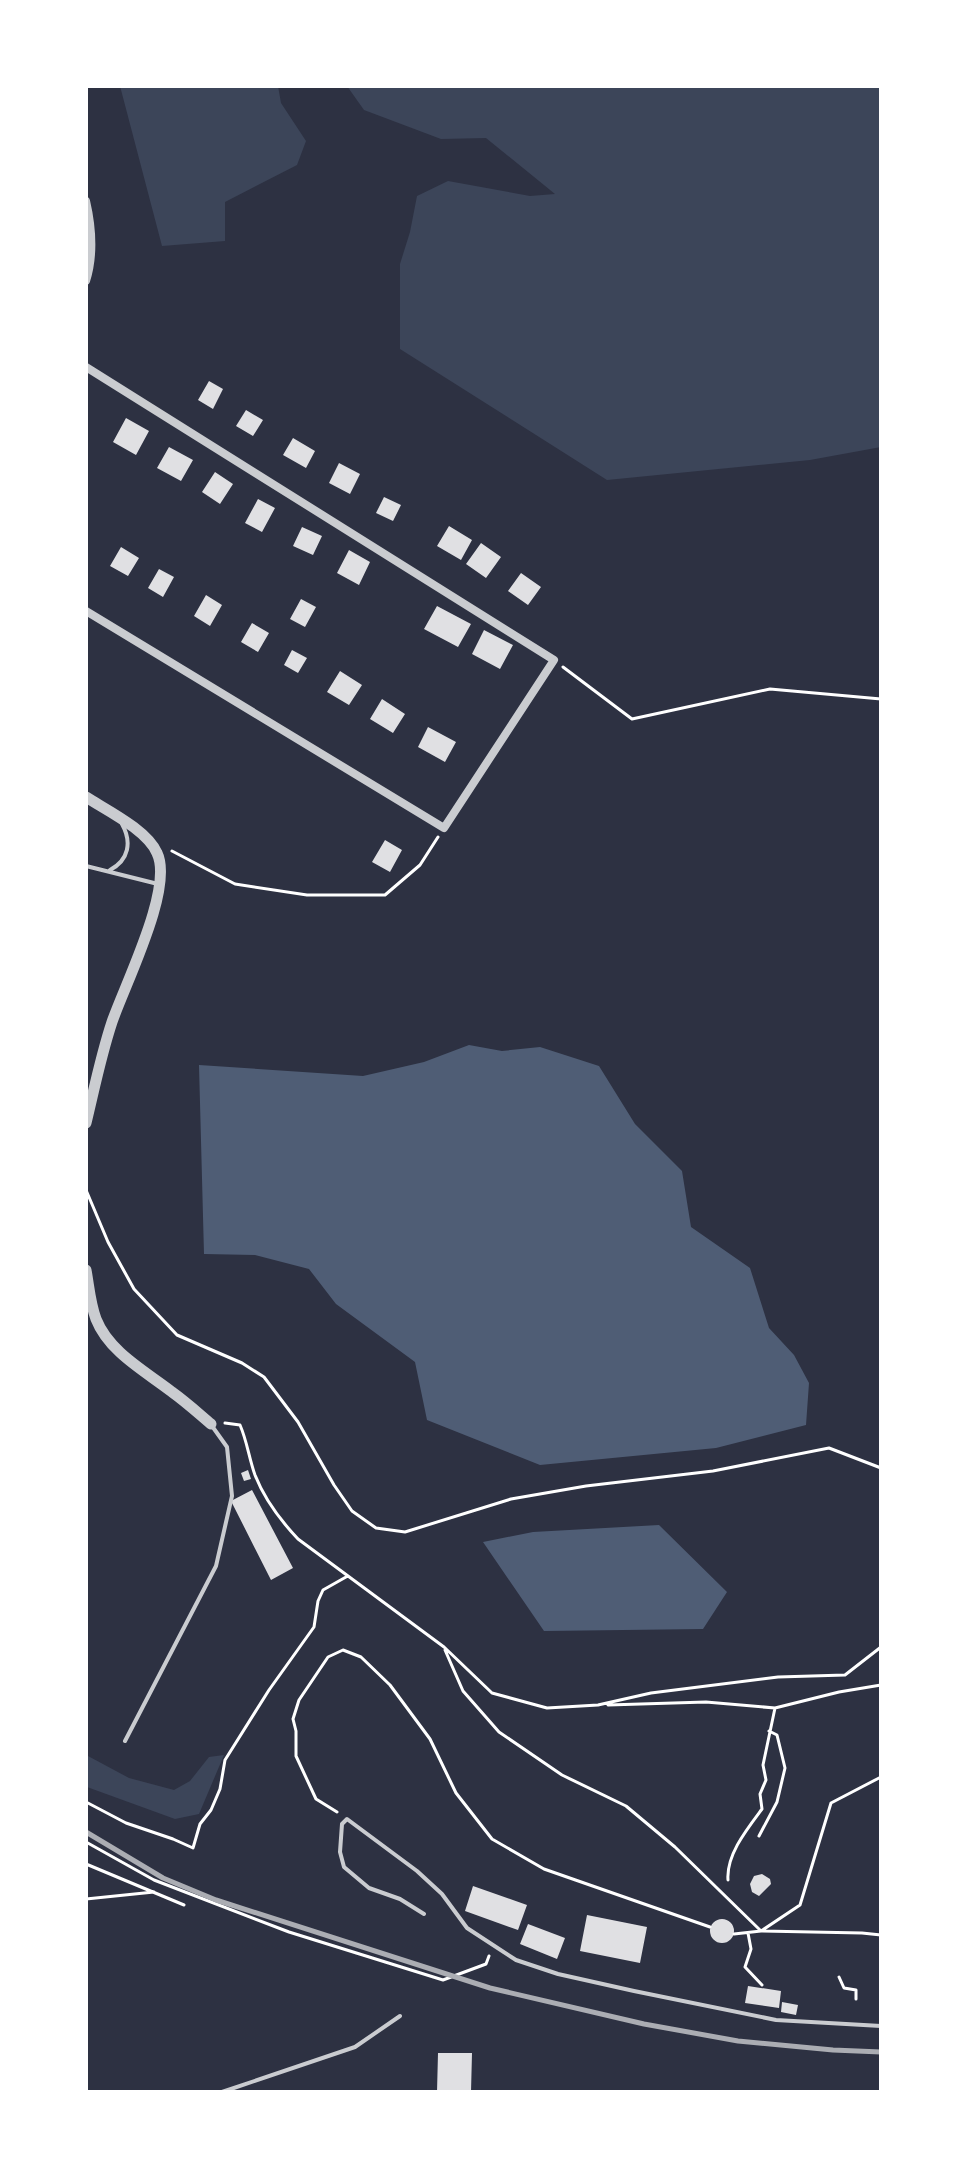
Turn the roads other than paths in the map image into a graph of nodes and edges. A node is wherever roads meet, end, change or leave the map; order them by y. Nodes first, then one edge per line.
1 (86, 201) edge
2 (86, 281) edge
3 (86, 367) edge
4 (86, 611) edge
5 (86, 797) edge
6 (119, 819) junction
7 (86, 866) edge
8 (108, 871) junction
9 (161, 885) junction
10 (86, 1123) edge
11 (86, 1270) edge
12 (211, 1424) joint
13 (125, 1741) dead end
14 (424, 1914) dead end
15 (400, 2016) dead end
16 (881, 2026) edge
17 (222, 2092) edge

1 - 2 street
3 - 4 street
5 - 6 street
6 - 8 lane
6 - 9 street
7 - 8 lane
8 - 9 lane
9 - 10 street
11 - 12 street
12 - 13 lane
14 - 16 lane
15 - 17 lane

